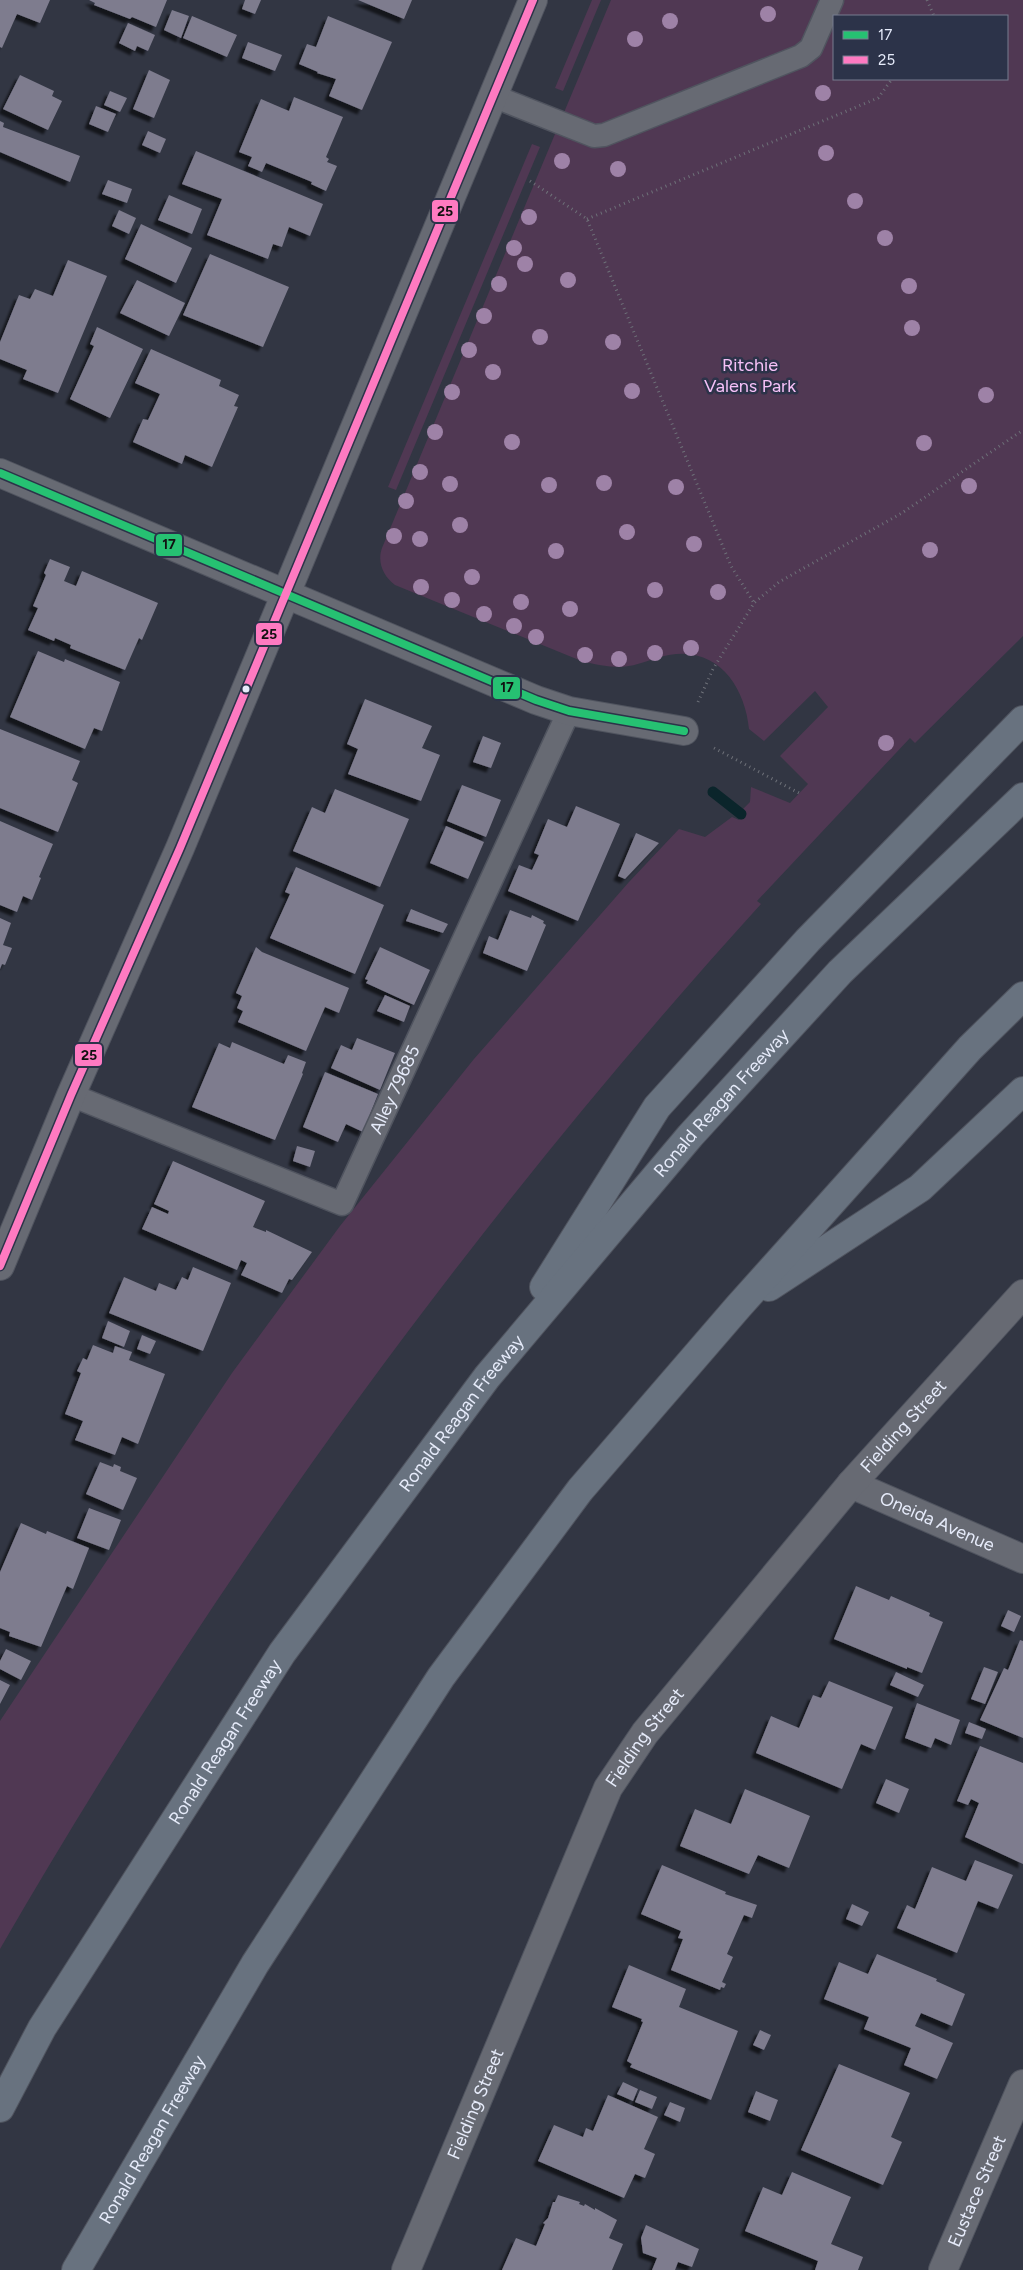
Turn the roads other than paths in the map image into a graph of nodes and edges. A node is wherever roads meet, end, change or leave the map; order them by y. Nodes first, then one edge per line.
1 (534, 0) edge
2 (832, 0) edge
3 (494, 96) junction
4 (0, 473) edge
5 (284, 593) junction
6 (569, 711) junction
7 (1023, 720) edge
8 (684, 731) road end
9 (1023, 797) edge
10 (1023, 996) edge
11 (1023, 1090) edge
12 (71, 1095) junction
13 (0, 1266) edge
14 (1023, 1294) edge
15 (738, 1307) junction
16 (487, 1377) junction
17 (850, 1484) junction
18 (1023, 1559) edge
19 (1023, 2084) edge
20 (0, 2108) edge
21 (76, 2270) edge
22 (406, 2270) edge
23 (943, 2270) edge

1 - 3 street
2 - 3 lane
3 - 5 street
4 - 5 street
5 - 6 street
5 - 12 street
6 - 8 street
6 - 12 lane, Alley 79685
7 - 16 highway
9 - 16 highway, Ronald Reagan Freeway
10 - 15 highway, Ronald Reagan Freeway
11 - 15 highway
12 - 13 street
14 - 17 street, Fielding Street
15 - 21 highway, Ronald Reagan Freeway
16 - 20 highway, Ronald Reagan Freeway
17 - 18 street, Oneida Avenue
17 - 22 street, Fielding Street
19 - 23 street, Eustace Street

